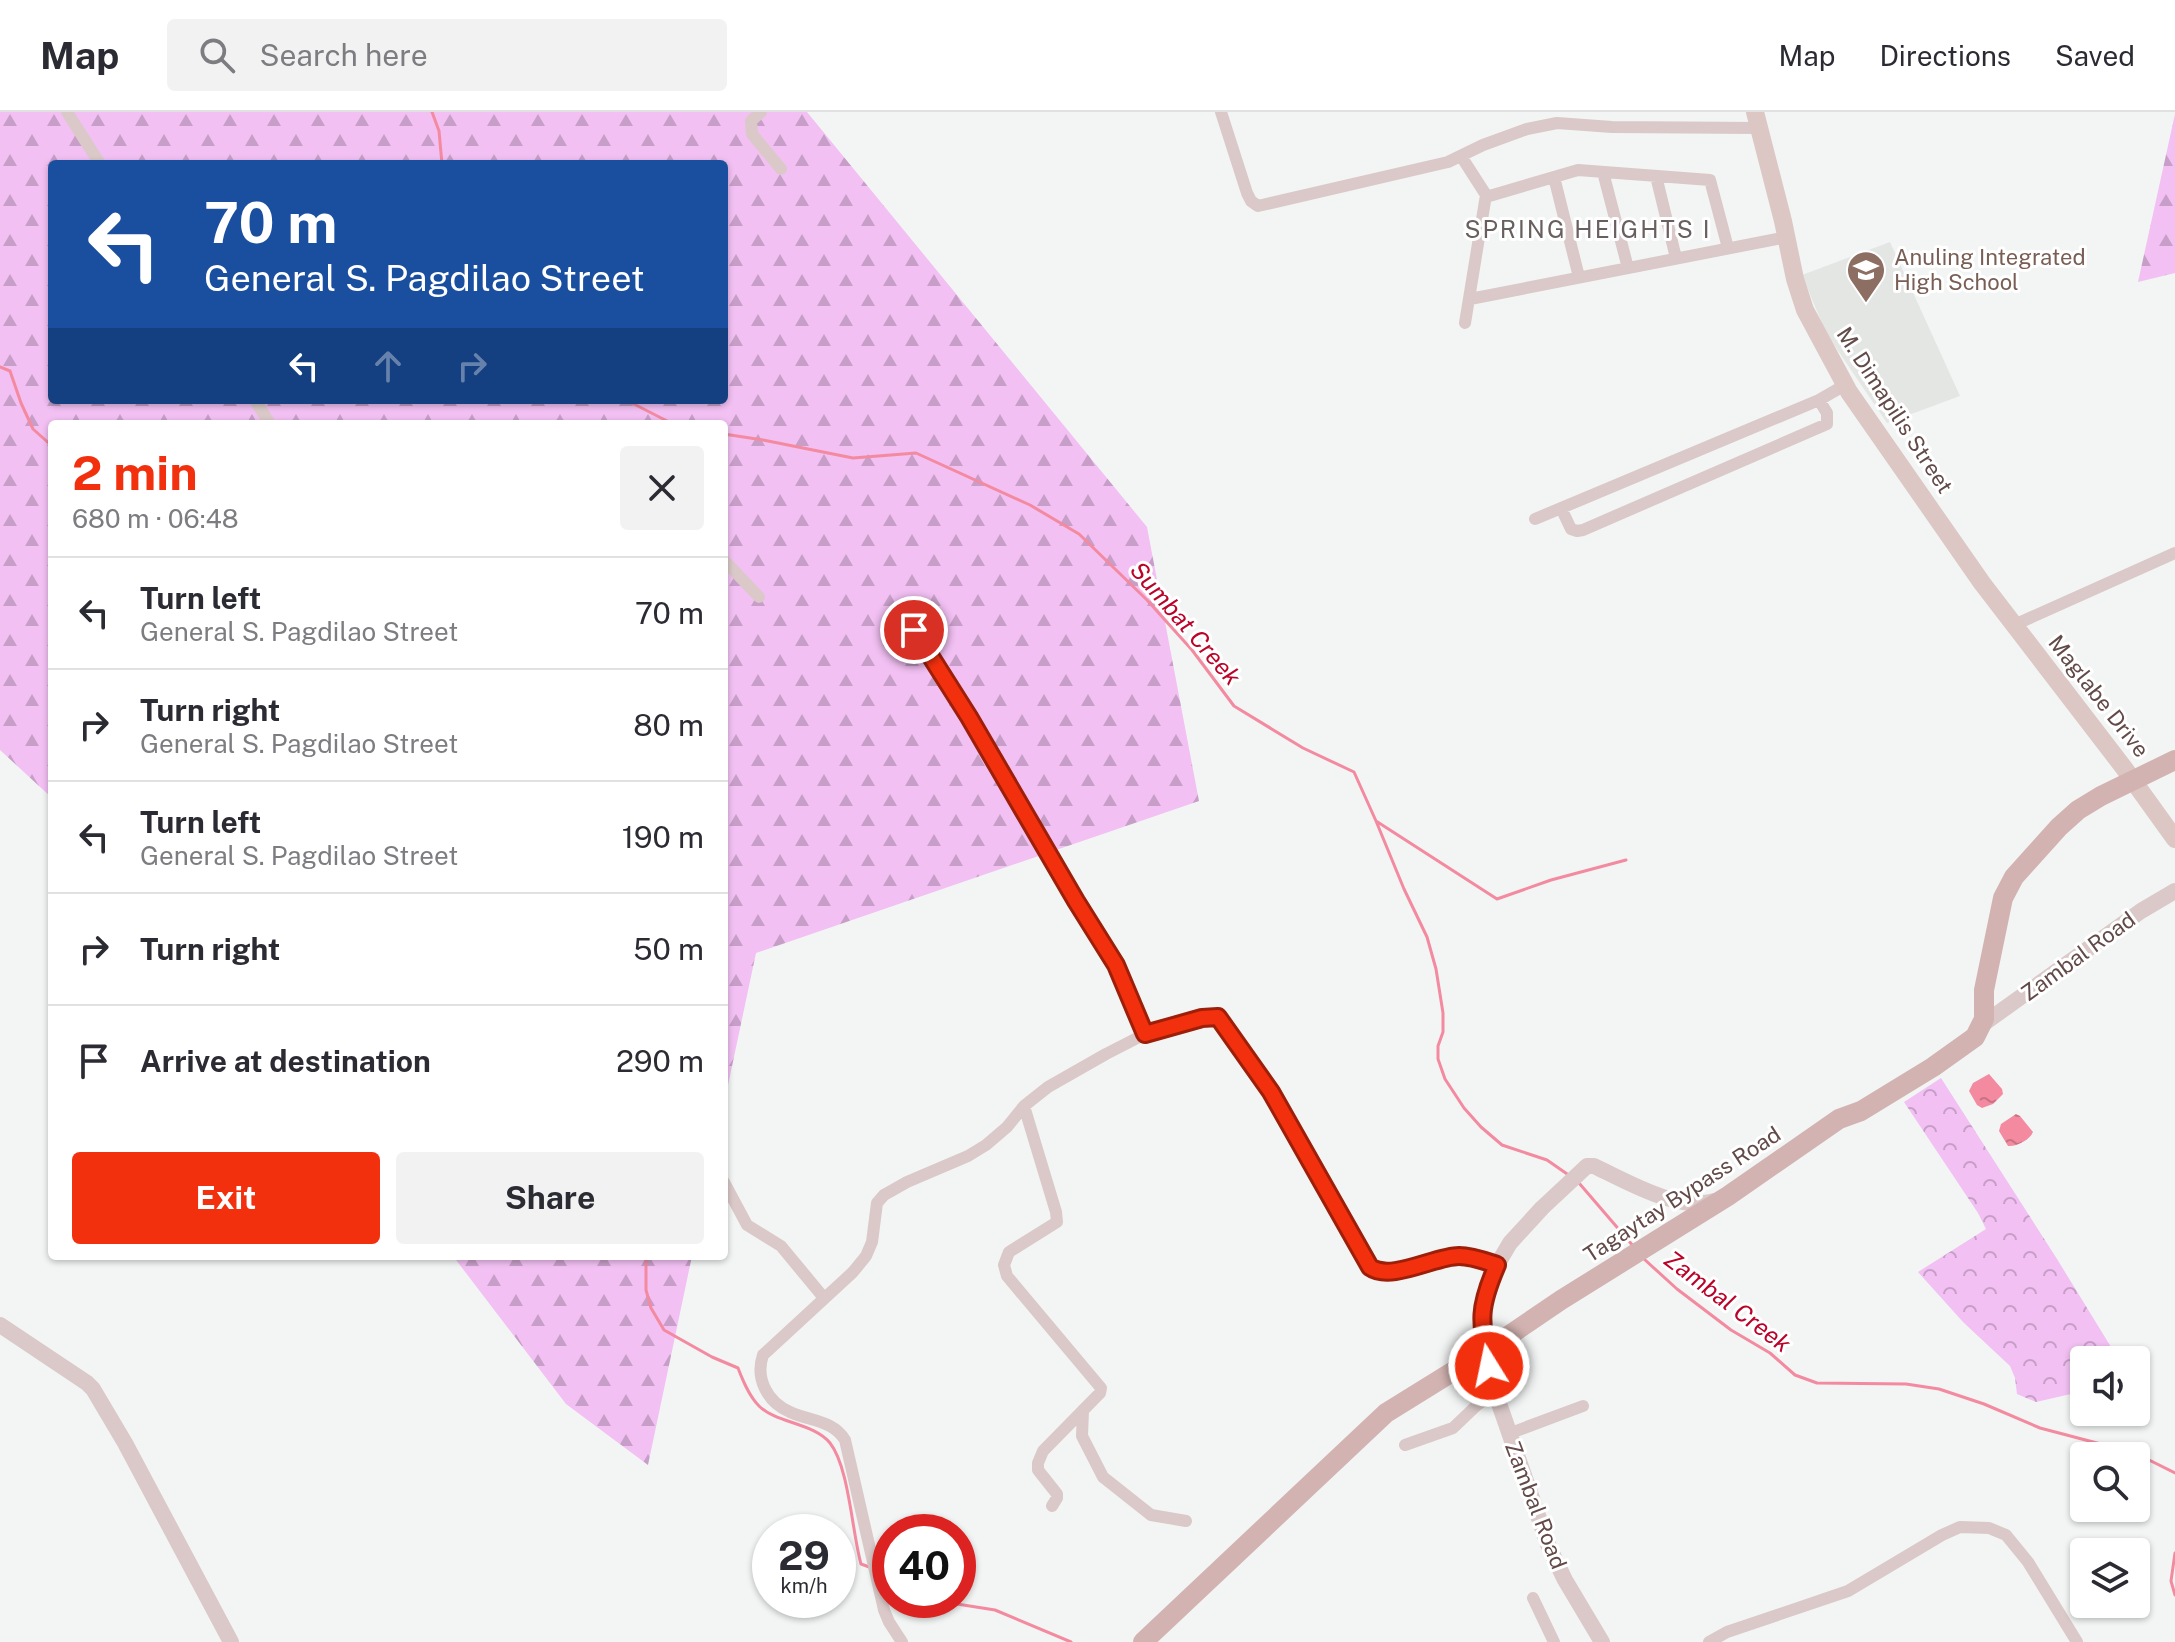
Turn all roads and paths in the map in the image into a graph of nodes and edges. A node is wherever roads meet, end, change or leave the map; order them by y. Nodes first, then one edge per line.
1 (67, 112) edge
2 (761, 112) edge
3 (1221, 112) edge
4 (1757, 120) edge
5 (1461, 156) junction
6 (97, 160) edge
7 (781, 169) dead end
8 (1603, 172) junction
9 (1656, 176) junction
10 (1554, 177) junction
11 (1486, 197) junction
12 (1787, 237) junction
13 (1728, 248) junction
14 (1676, 258) junction
15 (1628, 268) junction
16 (1579, 277) junction
17 (1470, 299) junction
18 (1465, 323) dead end
19 (1845, 385) junction
20 (1819, 400) junction
21 (1689, 454) junction
22 (1700, 479) junction
23 (1561, 508) junction
24 (1535, 519) dead end
25 (2175, 553) edge
26 (728, 564) edge
27 (1982, 583) joint
28 (759, 597) dead end
29 (2014, 625) junction
30 (914, 630) dead end
31 (2175, 760) edge
32 (2133, 780) junction
33 (2175, 839) edge
34 (2175, 891) edge
35 (1983, 1024) junction
36 (1145, 1034) junction
37 (1024, 1106) junction
38 (728, 1189) edge
39 (1728, 1196) junction
40 (1497, 1265) junction
41 (824, 1298) junction
42 (0, 1325) edge
43 (1486, 1351) junction
44 (1495, 1392) junction
45 (1583, 1406) dead end
46 (1083, 1410) junction
47 (1508, 1434) junction
48 (1405, 1445) dead end
49 (1052, 1506) dead end
50 (1186, 1521) dead end
51 (1533, 1598) dead end
52 (231, 1642) edge
53 (902, 1642) edge
54 (1143, 1642) edge
55 (1554, 1642) edge
56 (1602, 1642) edge
57 (1709, 1642) edge
58 (2077, 1642) edge

1 - 6 street
2 - 7 street
3 - 5 street
4 - 5 street
4 - 12 main road, M. Dimapilis Street
5 - 11 street
8 - 9 street
8 - 10 street
8 - 15 street
9 - 13 street
9 - 14 street
10 - 11 street
10 - 16 street
11 - 17 street
12 - 13 street
12 - 19 main road, M. Dimapilis Street
13 - 14 street
14 - 15 street
15 - 16 street
16 - 17 street
17 - 18 street
19 - 20 street
19 - 27 main road, M. Dimapilis Street
20 - 21 street
20 - 22 street
21 - 22 street
21 - 23 street
22 - 23 street
23 - 24 street
25 - 29 street
26 - 28 street
27 - 29 main road, Maglabe Drive
29 - 32 main road, Maglabe Drive
30 - 36 street
31 - 32 main road
32 - 33 main road, Maglabe Drive
32 - 35 main road
34 - 35 street, Zambal Road
35 - 39 main road, Tagaytay Bypass Road
36 - 37 street
36 - 40 street
37 - 41 street
37 - 46 street
38 - 41 street
39 - 40 street, Zambal Road
39 - 43 main road, Tagaytay Bypass Road
40 - 43 street, Zambal Road
41 - 53 street
42 - 52 street
43 - 44 street, Zambal Road
43 - 54 main road, Tagaytay Bypass Road
44 - 47 street, Zambal Road
44 - 48 street
45 - 47 street
46 - 49 street
46 - 50 street
47 - 56 street, Zambal Road
51 - 55 street
57 - 58 street

